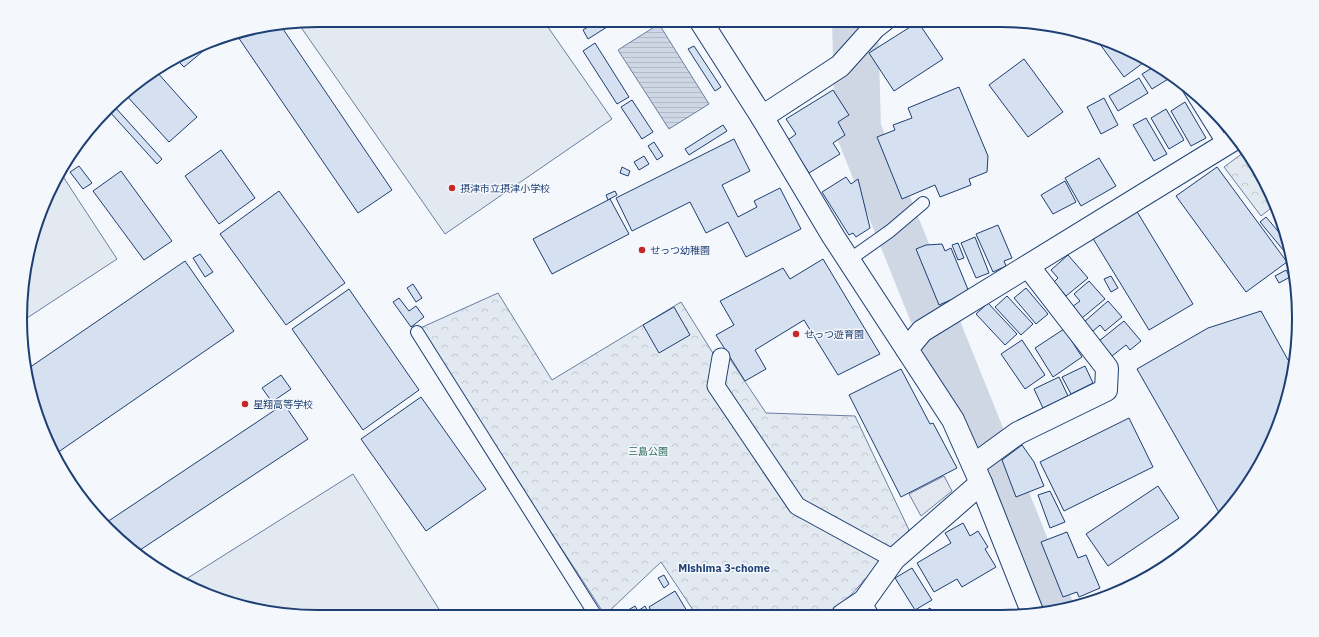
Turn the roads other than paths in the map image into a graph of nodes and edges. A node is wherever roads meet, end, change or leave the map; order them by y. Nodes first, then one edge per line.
1 (704, 27) edge
2 (876, 27) edge
3 (1208, 113) edge
4 (762, 117) junction
5 (1230, 141) edge
6 (923, 203) dead end
7 (849, 260) junction
8 (1028, 266) junction
9 (417, 332) dead end
10 (907, 349) junction
11 (721, 357) dead end
12 (982, 464) junction
13 (894, 559) junction
14 (869, 608) edge
15 (1031, 608) edge
16 (592, 610) edge

1 - 4 street
2 - 4 street
3 - 5 lane
4 - 7 street
5 - 8 street
6 - 7 lane
7 - 10 street
8 - 10 street
8 - 12 street
9 - 16 lane
10 - 12 street
11 - 13 street
12 - 13 street
12 - 15 street
13 - 14 street

